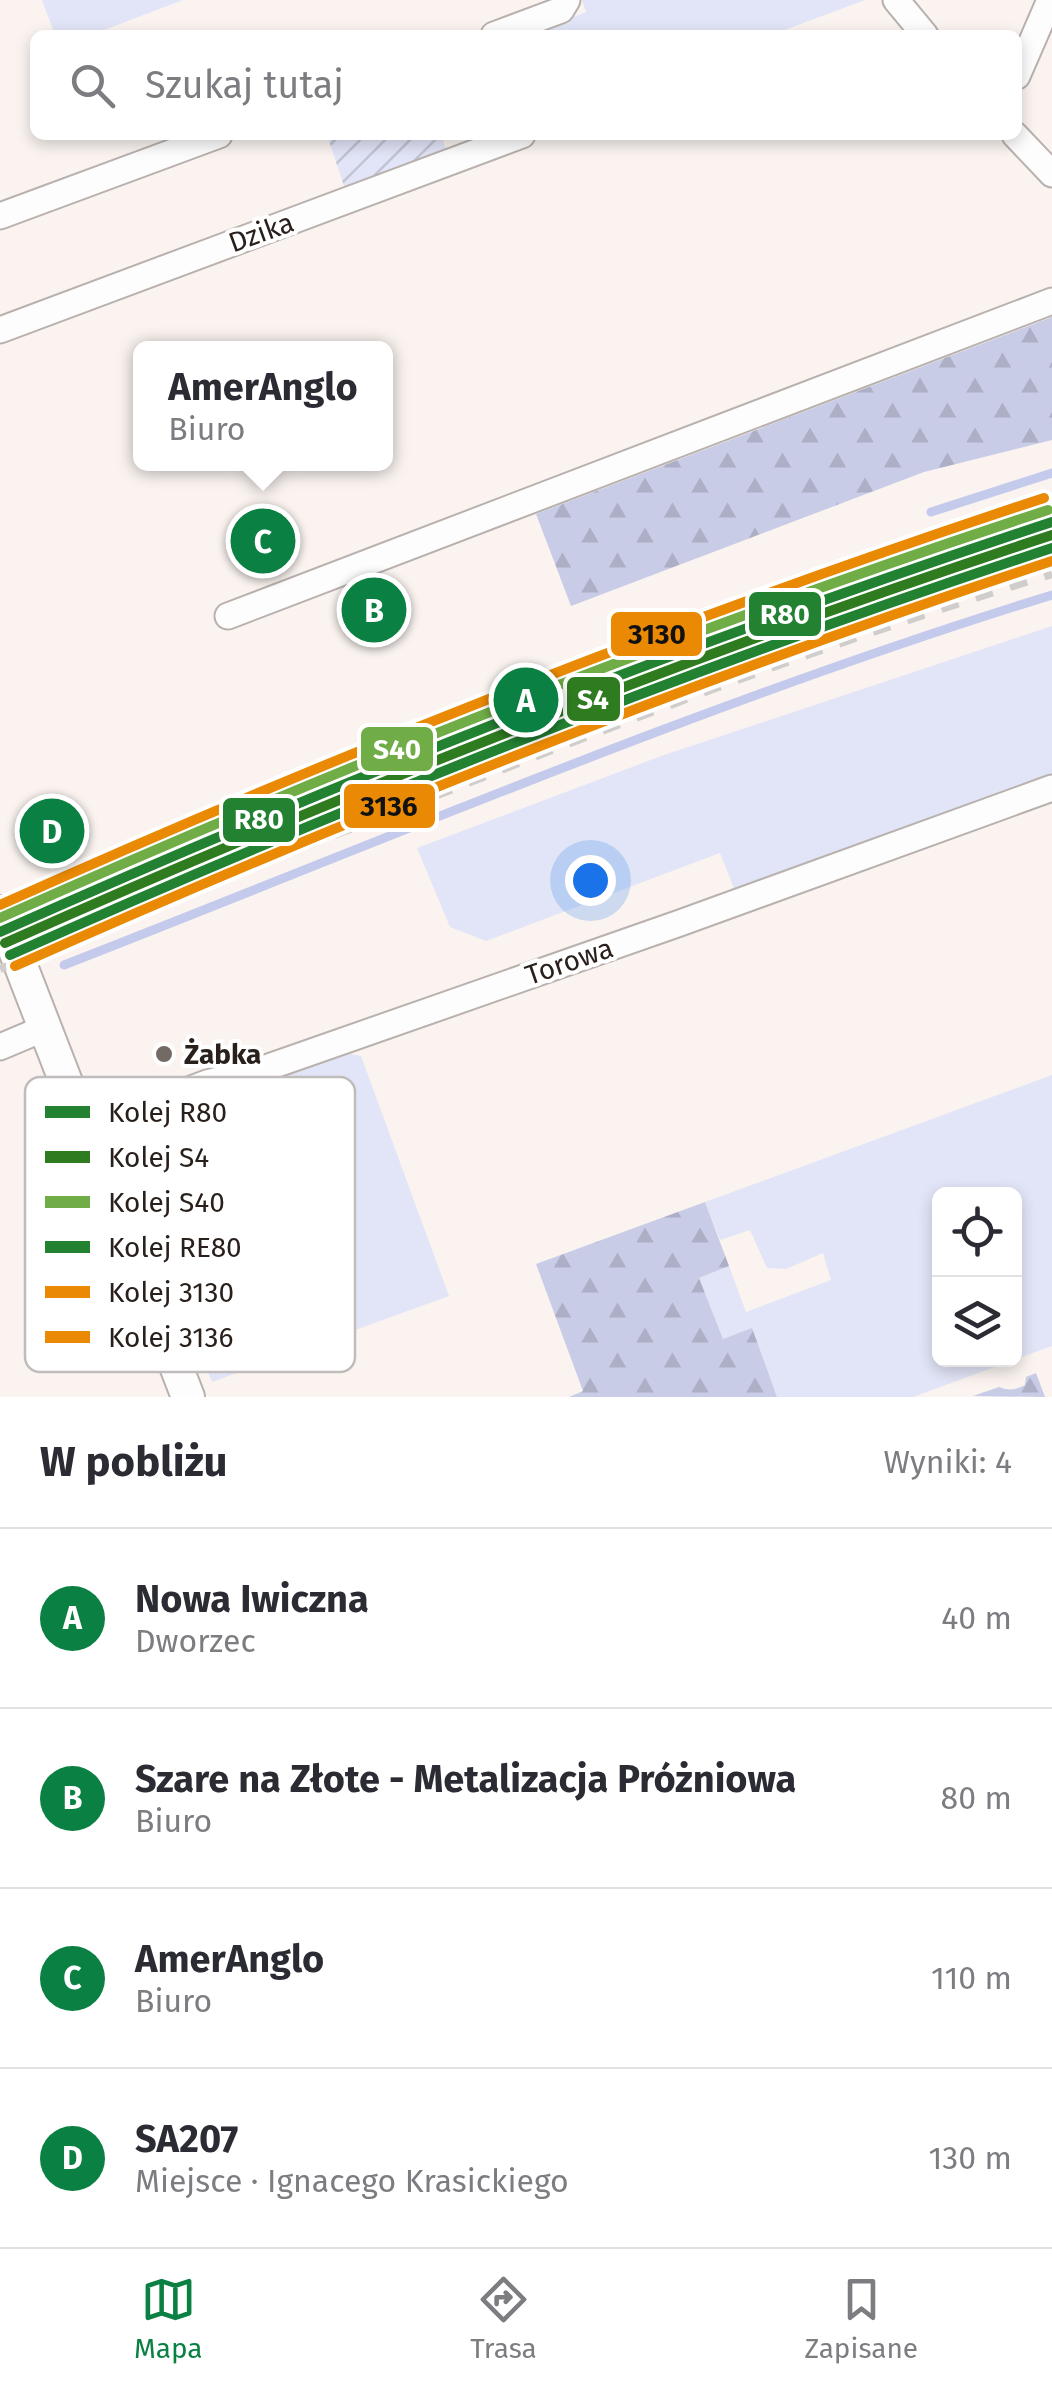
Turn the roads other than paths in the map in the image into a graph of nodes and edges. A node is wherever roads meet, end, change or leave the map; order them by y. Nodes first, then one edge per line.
1 (567, 0) edge
2 (896, 0) edge
3 (1050, 0) edge
4 (507, 30) edge
5 (921, 30) edge
6 (1022, 64) edge
7 (205, 140) edge
8 (509, 140) edge
9 (1019, 140) edge
10 (1052, 174) edge
11 (0, 216) edge
12 (1052, 301) edge
13 (0, 330) edge
14 (228, 616) dead end
15 (1052, 788) edge
16 (0, 912) edge
17 (45, 1028) junction
18 (0, 1046) edge
19 (64, 1077) edge
20 (231, 1077) edge
21 (178, 1372) edge
22 (188, 1397) edge

1 - 4 street
2 - 5 street
3 - 6 street
7 - 11 street
8 - 13 street, Dzika
9 - 10 street
12 - 14 street
15 - 20 street, Torowa
16 - 17 street
17 - 18 street
17 - 19 street
21 - 22 street

